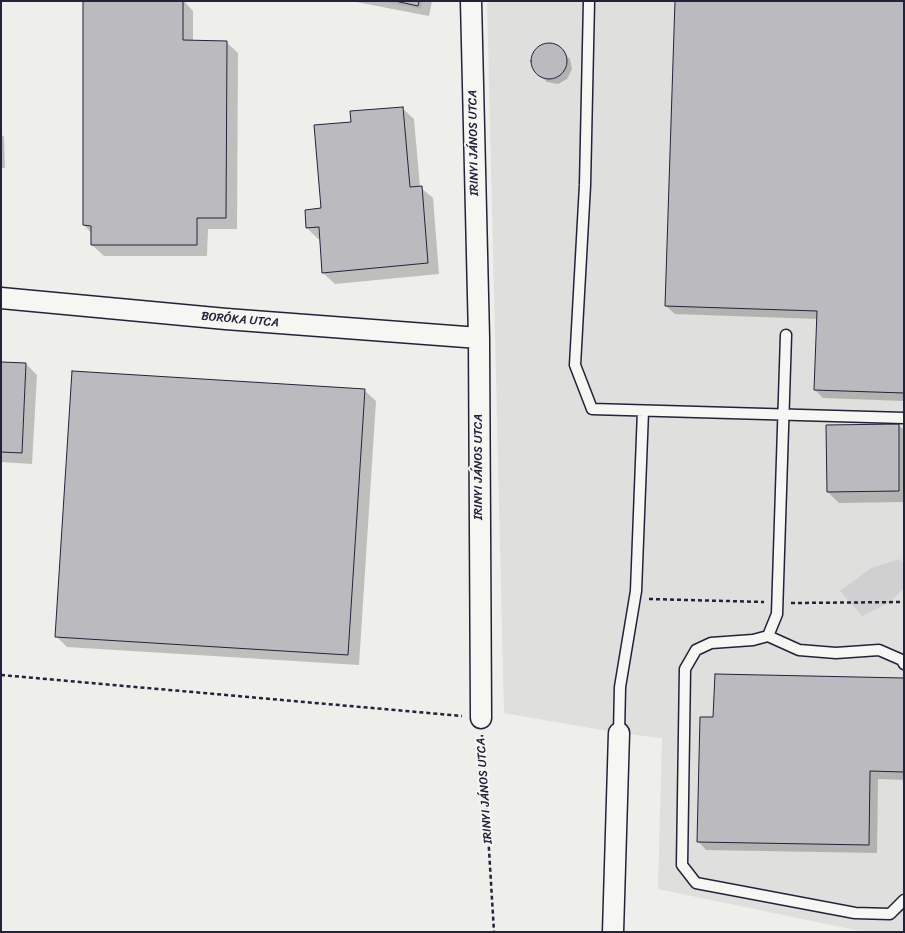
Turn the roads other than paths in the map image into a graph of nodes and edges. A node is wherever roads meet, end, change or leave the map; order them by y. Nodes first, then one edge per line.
1 (470, 1) edge
2 (589, 1) edge
3 (1, 298) edge
4 (786, 335) dead end
5 (478, 338) junction
6 (643, 410) junction
7 (782, 415) junction
8 (904, 418) edge
9 (768, 636) junction
10 (904, 664) edge
11 (480, 718) road end
12 (619, 734) joint
13 (904, 900) edge
14 (613, 932) edge

1 - 5 street, IRINYI JÁNOS UTCA
2 - 6 lane
3 - 5 street, BORÓKA UTCA
4 - 7 lane
5 - 11 street, IRINYI JÁNOS UTCA
6 - 7 lane
6 - 12 lane
7 - 8 lane
7 - 9 lane
9 - 10 lane
9 - 13 lane
12 - 14 street

